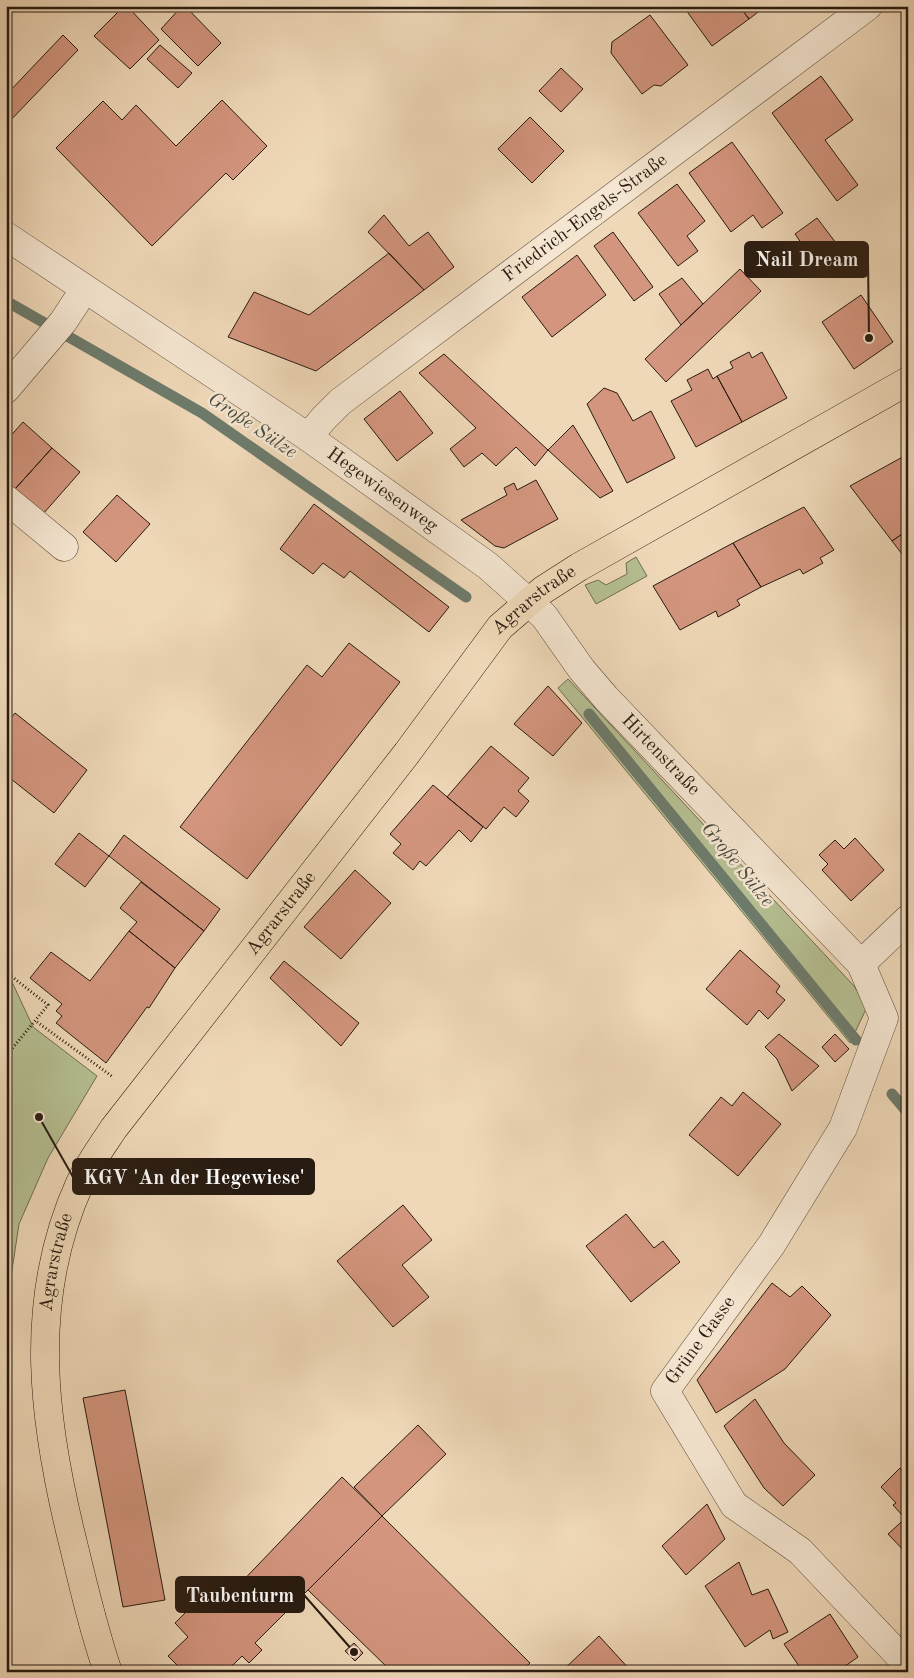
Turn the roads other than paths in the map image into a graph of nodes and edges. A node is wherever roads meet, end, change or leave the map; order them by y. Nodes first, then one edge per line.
1 (868, 6) edge
2 (6, 236) edge
3 (84, 290) junction
4 (908, 380) edge
5 (6, 388) edge
6 (308, 437) junction
7 (6, 499) edge
8 (64, 547) dead end
9 (529, 601) junction
10 (908, 919) edge
11 (860, 964) junction
12 (908, 1665) edge
13 (108, 1672) edge

1 - 6 street, Friedrich-Engels-Straße
2 - 3 street, Hegewiesenweg
3 - 5 street
3 - 6 street, Hegewiesenweg
4 - 9 main road, Agrarstraße
6 - 9 street, Hegewiesenweg
7 - 8 street
9 - 11 street, Hirtenstraße
9 - 13 main road, Agrarstraße
10 - 11 street
11 - 12 street, Grüne Gasse

